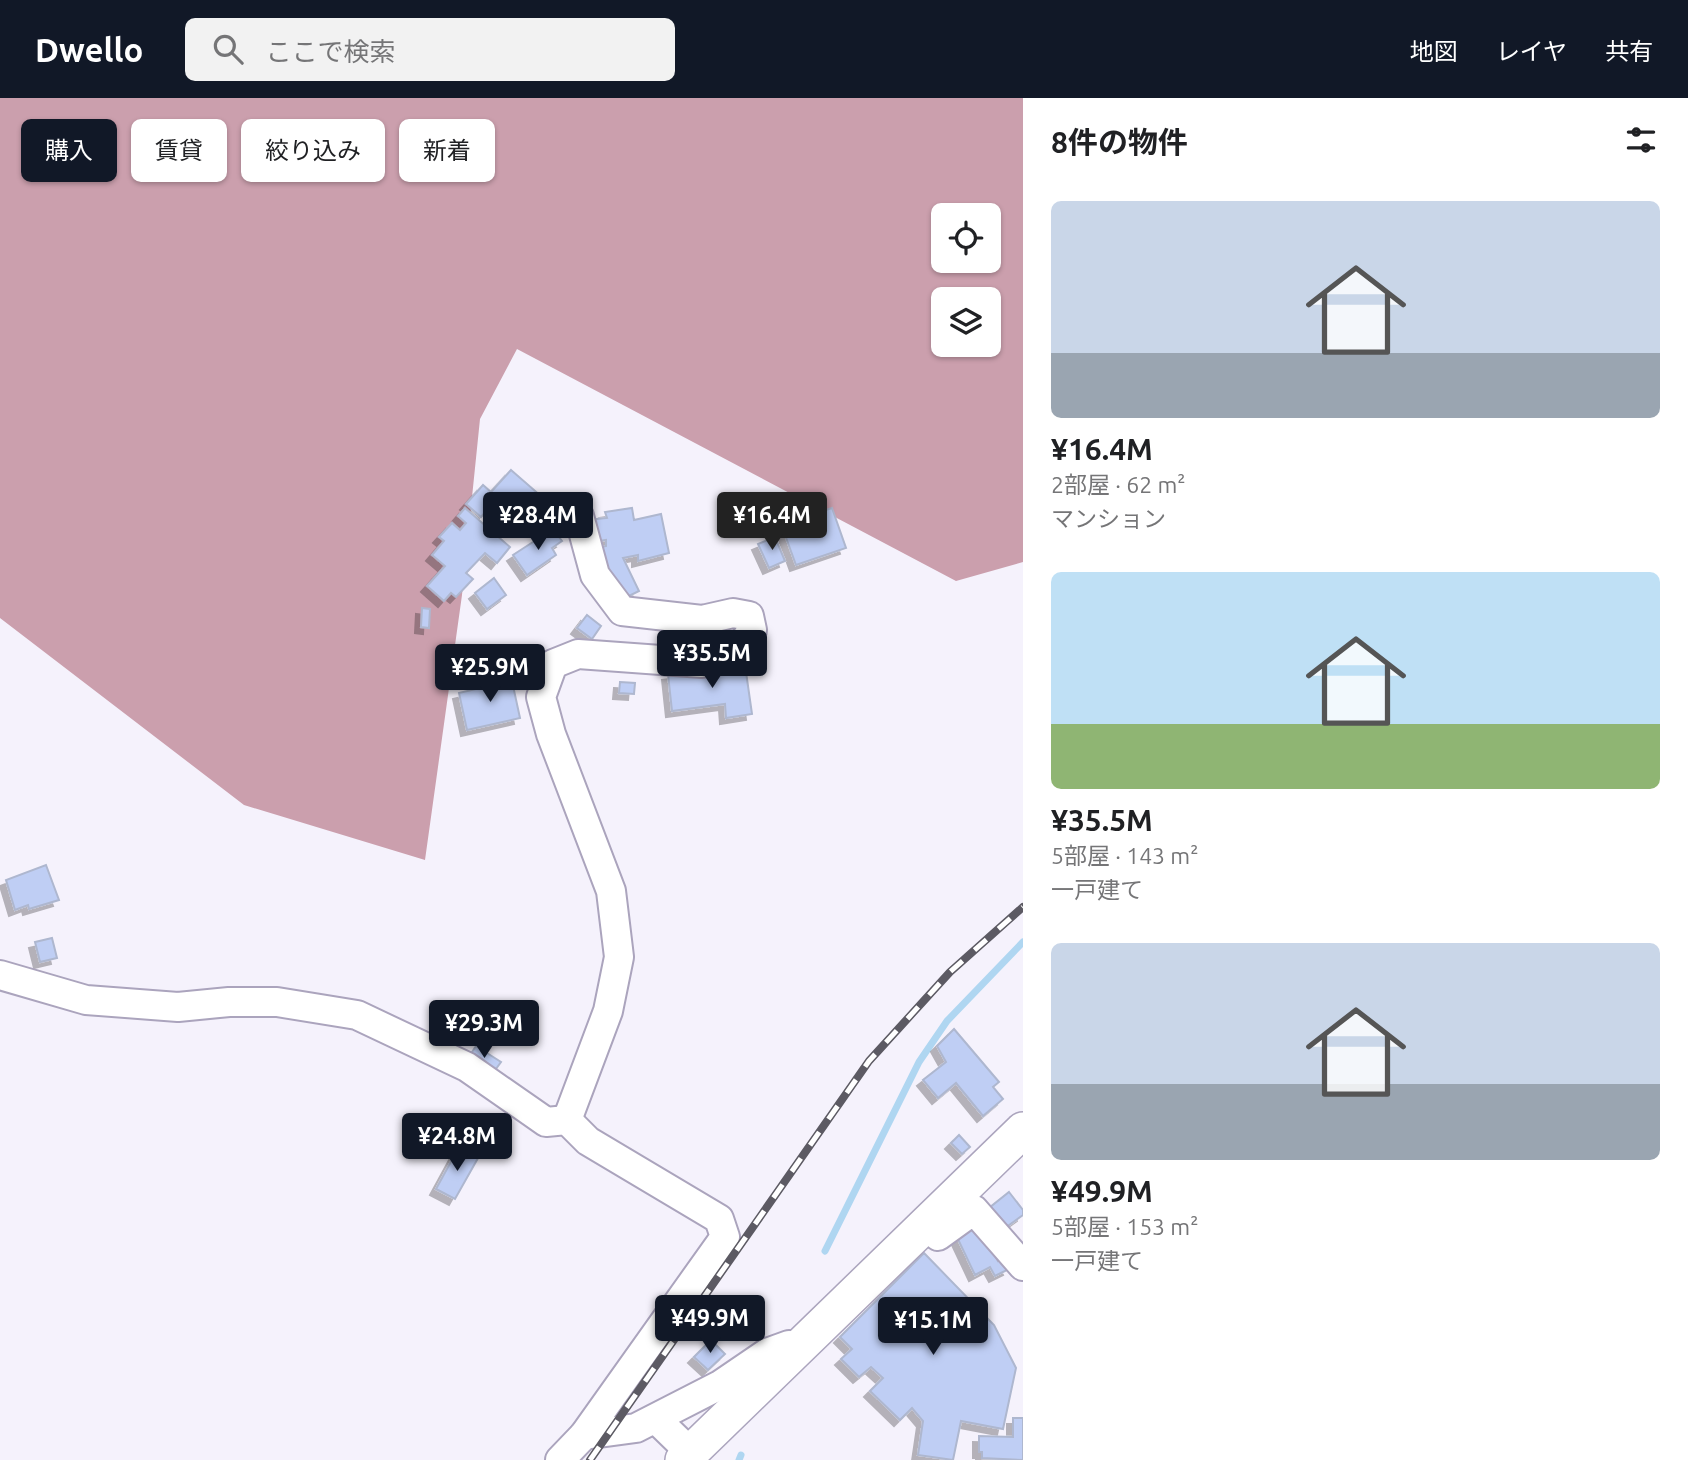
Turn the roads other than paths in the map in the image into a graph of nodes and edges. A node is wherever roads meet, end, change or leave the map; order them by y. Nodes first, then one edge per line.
1 (579, 516) dead end
2 (0, 975) edge
3 (567, 1121) junction
4 (1018, 1139) edge
5 (926, 1224) junction
6 (1023, 1266) edge
7 (796, 1348) junction
8 (656, 1419) junction
9 (584, 1435) junction
10 (687, 1456) edge
11 (560, 1460) edge

1 - 3 street
2 - 3 street
3 - 9 street
4 - 5 street
5 - 6 street
5 - 7 street
7 - 8 street
7 - 10 street
8 - 9 street
8 - 10 street
9 - 11 street

